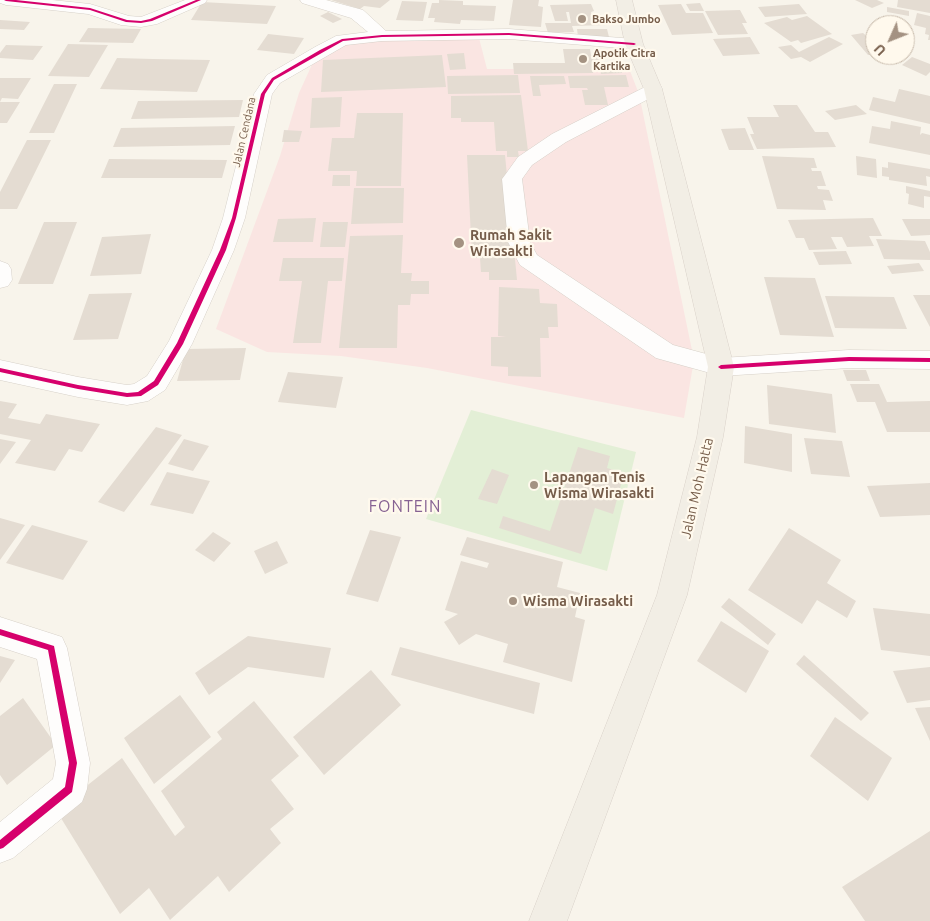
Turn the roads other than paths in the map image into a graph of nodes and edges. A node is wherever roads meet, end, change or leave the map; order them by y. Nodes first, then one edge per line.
1 (6, 0) edge
2 (199, 0) edge
3 (308, 0) edge
4 (624, 0) edge
5 (382, 36) junction
6 (634, 44) junction
7 (653, 89) junction
8 (0, 270) edge
9 (0, 280) edge
10 (930, 360) edge
11 (721, 367) junction
12 (0, 370) edge
13 (0, 632) edge
14 (0, 845) edge
15 (548, 921) edge

1 - 2 street
3 - 5 street
4 - 6 main road, Jalan Moh Hatta
5 - 6 street, Jalan Cendana
5 - 12 street, Jalan Cendana
6 - 7 main road, Jalan Moh Hatta
7 - 11 main road, Jalan Moh Hatta
7 - 11 street
8 - 9 street
10 - 11 street
11 - 15 main road, Jalan Moh Hatta
13 - 14 street

